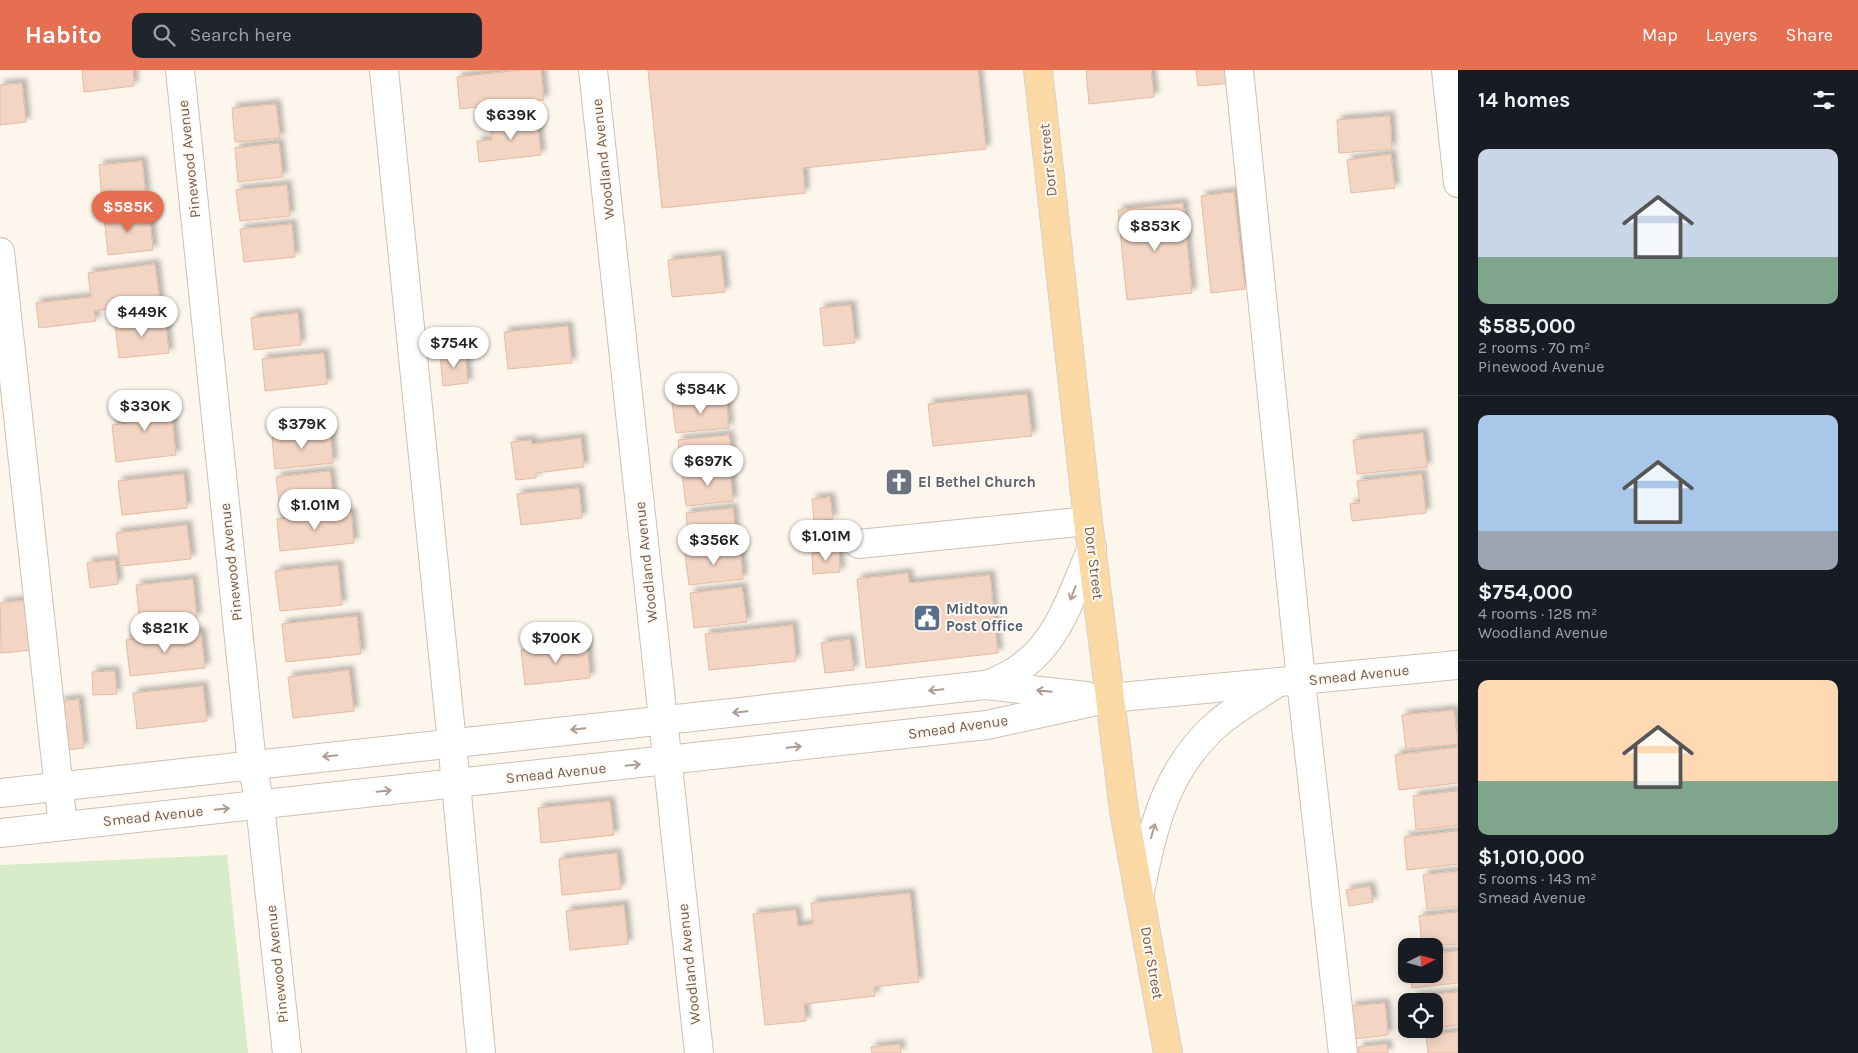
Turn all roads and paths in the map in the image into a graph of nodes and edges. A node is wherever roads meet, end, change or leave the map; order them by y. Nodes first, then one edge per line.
1 (180, 70) edge
2 (384, 70) edge
3 (593, 70) edge
4 (1038, 70) edge
5 (1239, 70) edge
6 (1446, 70) edge
7 (1458, 183) edge
8 (0, 252) edge
9 (1088, 521) junction
10 (859, 544) dead end
11 (1092, 548) junction
12 (1458, 665) edge
13 (1289, 682) junction
14 (985, 685) junction
15 (1110, 698) junction
16 (663, 721) junction
17 (452, 742) junction
18 (667, 761) junction
19 (252, 764) junction
20 (456, 783) junction
21 (59, 786) junction
22 (0, 793) edge
23 (260, 805) junction
24 (64, 826) junction
25 (0, 833) edge
26 (1139, 896) junction
27 (287, 1053) edge
28 (481, 1053) edge
29 (699, 1053) edge
30 (1168, 1053) edge
31 (1343, 1053) edge

1 - 19 street, Pinewood Avenue
2 - 17 street
3 - 16 street, Woodland Avenue
4 - 9 main road, Dorr Street
5 - 13 street
6 - 7 street
8 - 21 street
9 - 10 street
9 - 11 main road, Dorr Street
11 -> 14 street
11 - 15 main road, Dorr Street
12 - 13 street, Smead Avenue
13 - 15 street, Smead Avenue
26 -> 13 street
13 - 31 street
15 -> 14 street, Smead Avenue
14 -> 16 street, Smead Avenue
18 -> 15 street, Smead Avenue
15 - 26 main road, Dorr Street
16 -> 17 street, Smead Avenue
16 - 18 street, Woodland Avenue
17 -> 19 street, Smead Avenue
17 - 20 street
20 -> 18 street, Smead Avenue
18 - 29 street, Woodland Avenue
19 - 21 street, Smead Avenue
19 - 23 street, Pinewood Avenue
23 -> 20 street, Smead Avenue
20 - 28 street
21 - 22 street, Smead Avenue
21 - 24 street
24 -> 23 street, Smead Avenue
23 - 27 street, Pinewood Avenue
24 - 25 street, Smead Avenue
26 - 30 main road, Dorr Street

